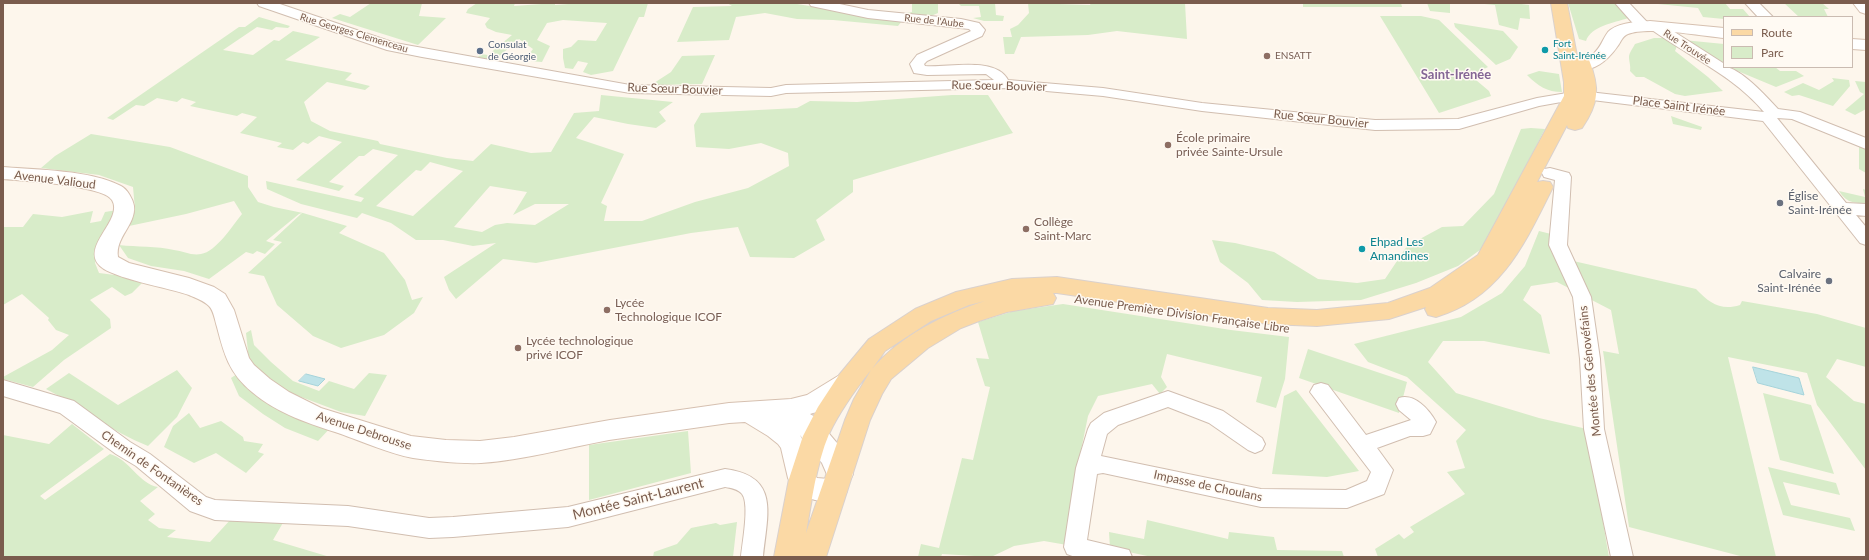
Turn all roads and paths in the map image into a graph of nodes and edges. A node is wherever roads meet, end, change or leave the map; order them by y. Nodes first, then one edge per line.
1 (264, 3) edge
2 (816, 3) edge
3 (1559, 3) edge
4 (1622, 3) edge
5 (1752, 3) edge
6 (1861, 3) edge
7 (1866, 8) edge
8 (1765, 16) edge
9 (1650, 26) junction
10 (1723, 33) edge
11 (1853, 44) edge
12 (1866, 45) edge
13 (422, 53) joint
14 (1576, 63) junction
15 (1002, 84) junction
16 (1581, 96) junction
17 (1770, 115) junction
18 (1866, 144) edge
19 (3, 173) edge
20 (1550, 173) junction
21 (1842, 208) junction
22 (1866, 210) edge
23 (1866, 239) edge
24 (163, 278) joint
25 (848, 382) junction
26 (3, 388) edge
27 (1320, 391) dead end
28 (1406, 404) dead end
29 (780, 411) junction
30 (749, 412) junction
31 (816, 436) junction
32 (1255, 444) dead end
33 (1362, 445) junction
34 (1087, 468) junction
35 (802, 479) junction
36 (837, 482) junction
37 (453, 527) joint
38 (1069, 552) edge
39 (752, 557) edge
40 (788, 557) edge
41 (812, 557) edge
42 (1122, 557) edge
43 (1622, 557) edge

1 - 13 street, Rue Georges Clemenceau
2 - 15 street, Rue de l'Aube
3 - 14 main road
4 - 9 street, Rue Trouvée
5 - 8 street
6 - 7 main road
9 - 10 main road
9 - 14 main road
9 - 17 street, Rue Trouvée
11 - 12 main road
13 - 15 street, Rue Sœur Bouvier
14 - 16 main road
15 - 16 street, Rue Sœur Bouvier
16 - 17 street, Place Saint Irénée
16 - 20 main road, Avenue Première Division Française Libre
16 - 25 main road, Avenue Première Division Française Libre
17 - 18 street, Place Saint Irénée
17 - 21 street, Rue Trouvée
19 - 24 main road, Avenue Valioud
20 - 36 main road, Avenue Première Division Française Libre
20 - 43 street, Montée des Génovéfains
21 - 22 street
21 - 23 street, Rue Trouvée
24 - 30 main road, Avenue Debrousse
25 - 29 main road
25 - 31 main road, Avenue Première Division Française Libre
26 - 37 street, Chemin de Fontanières
27 - 33 street, Impasse de Choulans
28 - 33 street
29 - 30 main road, Avenue Debrousse
29 - 31 main road, Avenue Debrousse
30 - 35 main road
31 - 35 main road
31 - 36 main road, Avenue Debrousse
32 - 34 street
33 - 34 street, Impasse de Choulans
34 - 38 street
35 - 36 main road
35 - 40 main road
36 - 41 main road
37 - 39 street, Montée Saint-Laurent
38 - 42 street

